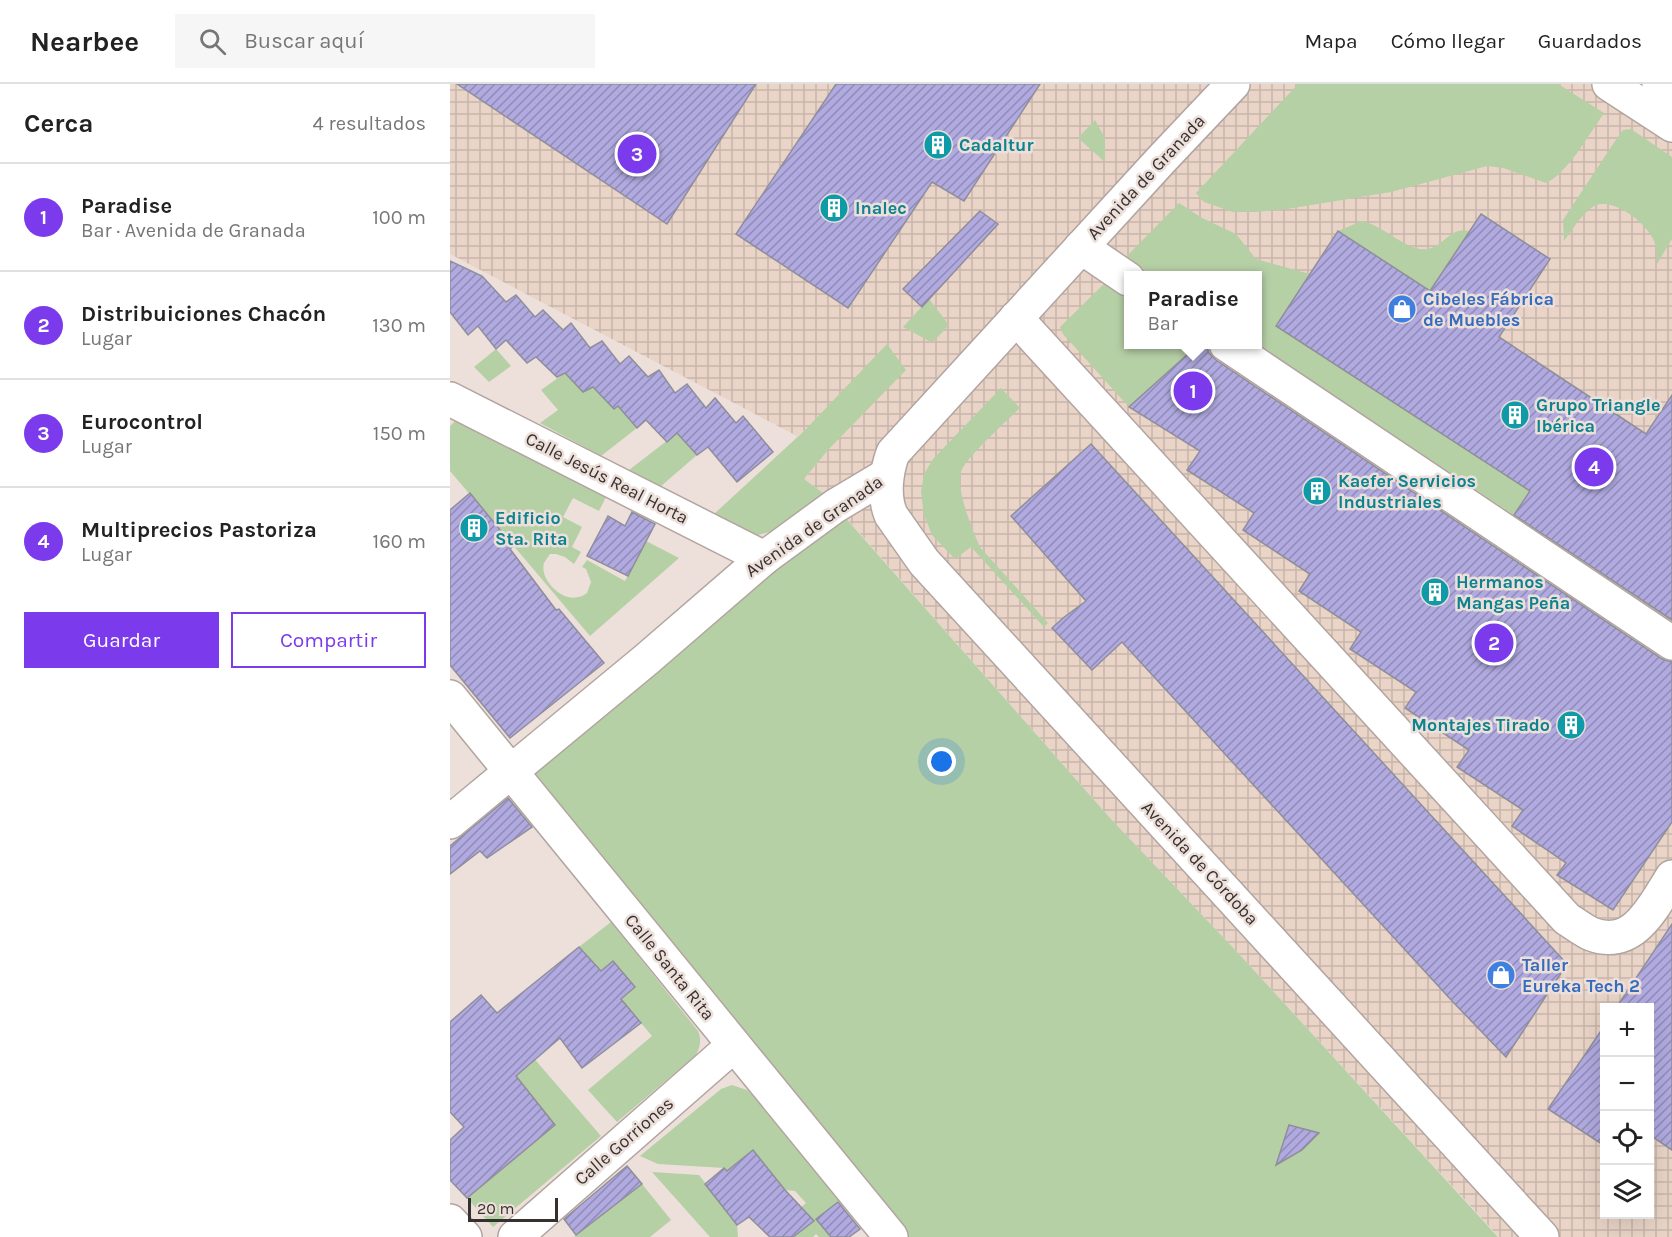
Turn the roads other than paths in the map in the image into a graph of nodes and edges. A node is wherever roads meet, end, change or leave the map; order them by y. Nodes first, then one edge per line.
1 (1233, 84) edge
2 (1610, 84) edge
3 (1659, 84) edge
4 (1672, 92) edge
5 (1672, 125) edge
6 (1081, 248) junction
7 (1124, 276) edge
8 (1016, 318) junction
9 (1232, 349) edge
10 (450, 399) edge
11 (887, 475) junction
12 (764, 558) junction
13 (1672, 643) edge
14 (450, 697) edge
15 (511, 772) junction
16 (450, 822) edge
17 (1672, 877) edge
18 (734, 1045) junction
19 (450, 1221) edge
20 (465, 1237) edge
21 (515, 1237) edge
22 (891, 1237) edge
23 (1542, 1237) edge

1 - 6 main road, Avenida de Granada
2 - 5 main road
3 - 4 main road
6 - 7 main road
6 - 8 main road, Avenida de Granada
8 - 11 main road, Avenida de Granada
8 - 17 main road
9 - 13 main road
10 - 12 main road, Calle Jesús Real Horta
11 - 12 main road, Avenida de Granada
11 - 23 main road, Avenida de Córdoba
12 - 15 main road, Avenida de Granada
14 - 15 main road, Calle Santa Rita
15 - 16 main road, Avenida de Granada
15 - 18 main road, Calle Santa Rita
18 - 21 main road, Calle Gorriones
18 - 22 main road, Calle Santa Rita
19 - 20 main road

